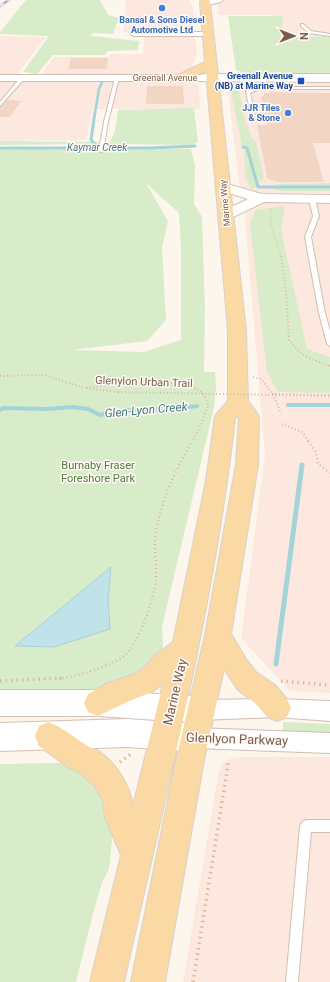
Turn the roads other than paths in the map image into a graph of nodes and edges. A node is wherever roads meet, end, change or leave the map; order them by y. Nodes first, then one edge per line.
1 (219, 0) edge
2 (205, 1) edge
3 (302, 25) dead end
4 (134, 34) dead end
5 (208, 34) junction
6 (330, 34) edge
7 (212, 64) junction
8 (0, 78) edge
9 (23, 78) junction
10 (117, 78) junction
11 (182, 78) junction
12 (209, 78) junction
13 (330, 78) edge
14 (285, 83) junction
15 (330, 88) edge
16 (0, 105) edge
17 (254, 121) dead end
18 (101, 151) dead end
19 (224, 187) junction
20 (266, 198) junction
21 (312, 199) junction
22 (330, 199) edge
23 (226, 215) junction
24 (330, 344) edge
25 (238, 403) junction
26 (218, 635) junction
27 (185, 649) junction
28 (0, 703) edge
29 (98, 703) junction
30 (171, 708) junction
31 (277, 708) junction
32 (330, 711) edge
33 (198, 724) junction
34 (49, 736) junction
35 (164, 737) junction
36 (0, 738) edge
37 (330, 743) edge
38 (330, 826) edge
39 (136, 852) junction
40 (107, 982) edge
41 (148, 982) edge
42 (292, 982) edge

1 - 2 street
2 - 5 main road, Marine Way
3 - 6 lane
4 - 5 street
5 - 7 main road, Marine Way
7 - 11 main road
7 - 12 main road, Marine Way
8 - 9 street, Greenall Avenue
9 - 10 street, Greenall Avenue
9 - 16 lane
10 - 11 street, Greenall Avenue
10 - 18 lane
11 - 12 street, Greenall Avenue
12 - 14 street, Greenall Avenue
12 - 19 main road, Marine Way
13 - 14 street, Greenall Avenue
14 - 15 lane
14 - 17 lane
19 - 20 street
19 - 23 main road, Marine Way
20 - 21 street
20 - 23 street
21 - 22 street
21 - 24 lane
23 - 25 main road, Marine Way
25 - 26 main road
25 - 27 main road, Marine Way
26 - 31 main road
26 - 33 main road
27 - 29 main road
27 - 30 main road, Marine Way
28 - 29 street, Glenlyon Parkway
29 - 30 street, Glenlyon Parkway
30 - 33 street, Glenlyon Parkway
30 - 35 main road, Marine Way
31 - 32 street, Glenlyon Parkway
31 - 33 street, Glenlyon Parkway
33 - 35 street, Glenlyon Parkway
33 - 37 street, Glenlyon Parkway
33 - 41 main road
34 - 35 street, Glenlyon Parkway
34 - 36 street, Glenlyon Parkway
34 - 39 main road
35 - 39 main road, Marine Way
38 - 42 lane
39 - 40 main road, Marine Way

